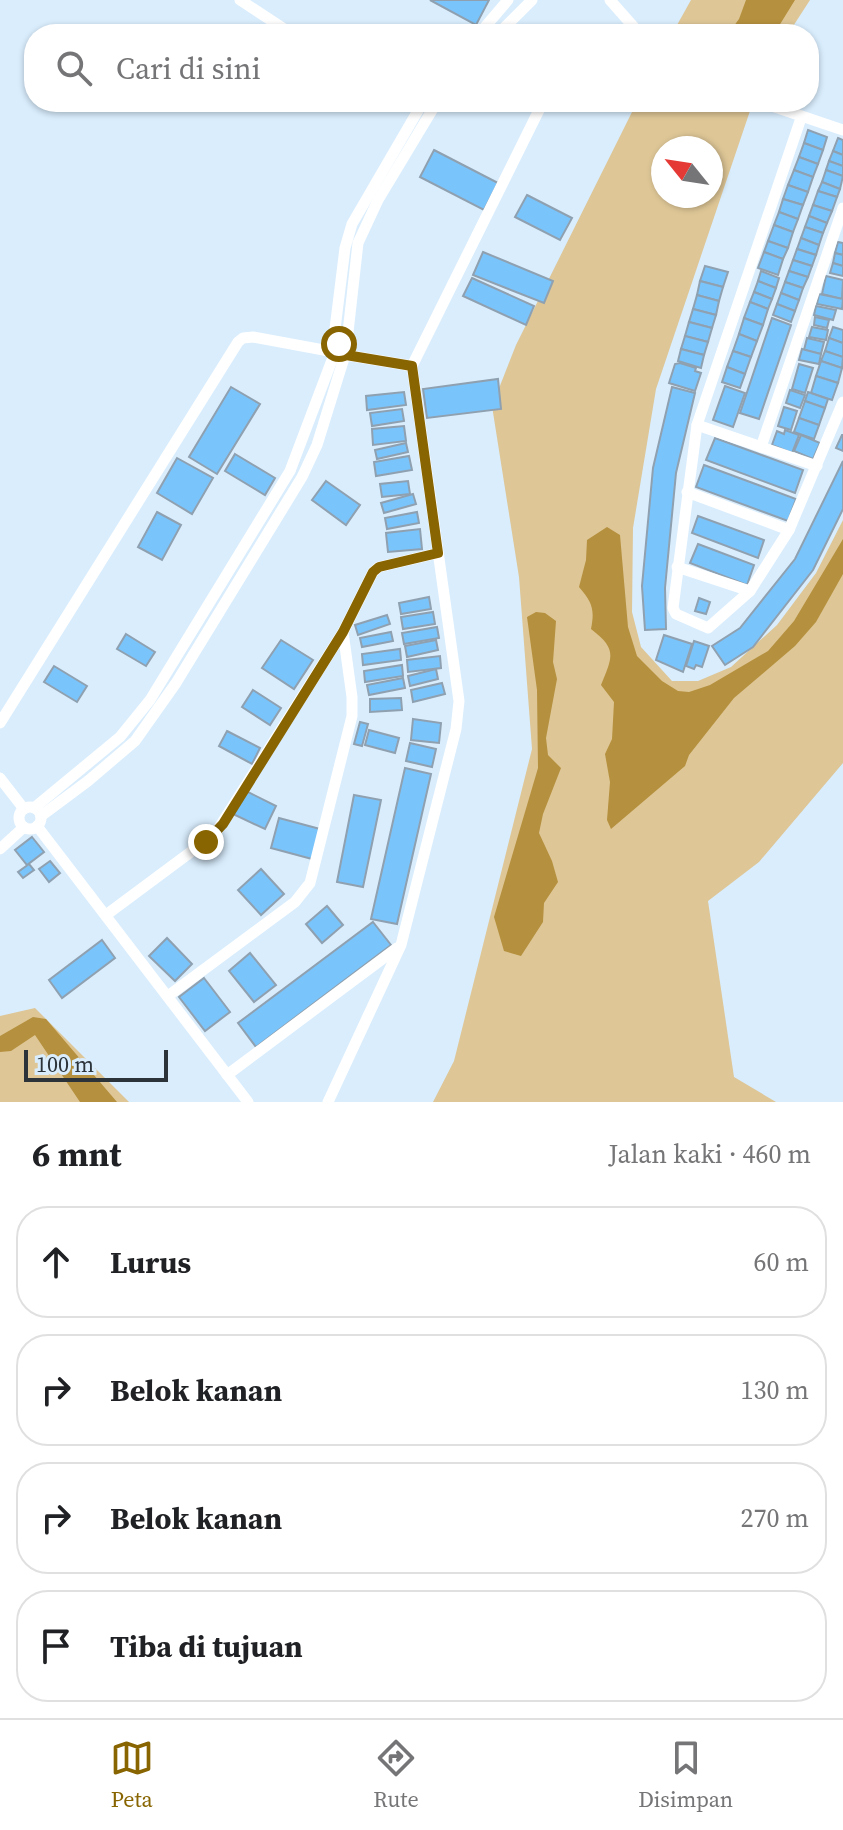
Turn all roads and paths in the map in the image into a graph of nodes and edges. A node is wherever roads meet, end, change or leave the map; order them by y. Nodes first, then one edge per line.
1 (240, 0) edge
2 (508, 0) edge
3 (532, 0) edge
4 (610, 0) edge
5 (277, 24) edge
6 (488, 24) edge
7 (508, 24) edge
8 (631, 24) edge
9 (415, 112) edge
10 (431, 112) edge
11 (538, 112) edge
12 (786, 112) edge
13 (801, 118) junction
14 (843, 130) edge
15 (843, 208) edge
16 (338, 353) junction
17 (412, 366) junction
18 (843, 402) edge
19 (697, 425) junction
20 (761, 447) junction
21 (817, 466) junction
22 (687, 492) junction
23 (789, 530) junction
24 (438, 553) junction
25 (677, 567) junction
26 (750, 591) junction
27 (215, 594) junction
28 (227, 601) junction
29 (343, 632) junction
30 (0, 723) edge
31 (0, 778) edge
32 (34, 815) junction
33 (24, 827) junction
34 (0, 849) edge
35 (106, 915) junction
36 (401, 945) junction
37 (168, 996) junction
38 (227, 1075) junction
39 (248, 1102) edge
40 (328, 1102) edge

1 - 5 street
2 - 6 street
3 - 7 street
4 - 8 street
9 - 16 street
10 - 16 street
11 - 17 street
12 - 13 street
13 - 14 street
13 - 19 street
15 - 20 street
16 - 17 street
16 - 27 street
16 - 28 street
16 - 30 street
17 - 24 street
18 - 21 street
19 - 20 street
19 - 22 street
20 - 21 street
21 - 23 street
22 - 23 street
22 - 25 street
23 - 26 street
24 - 29 street
24 - 36 street
25 - 26 street
25 - 26 street
27 - 28 street
27 - 32 street
28 - 32 street
29 - 35 street
29 - 37 street
31 - 32 street
32 - 33 street
32 - 33 street
32 - 35 street
33 - 34 street
35 - 37 street
36 - 38 street
36 - 40 street
37 - 38 street
38 - 39 street

